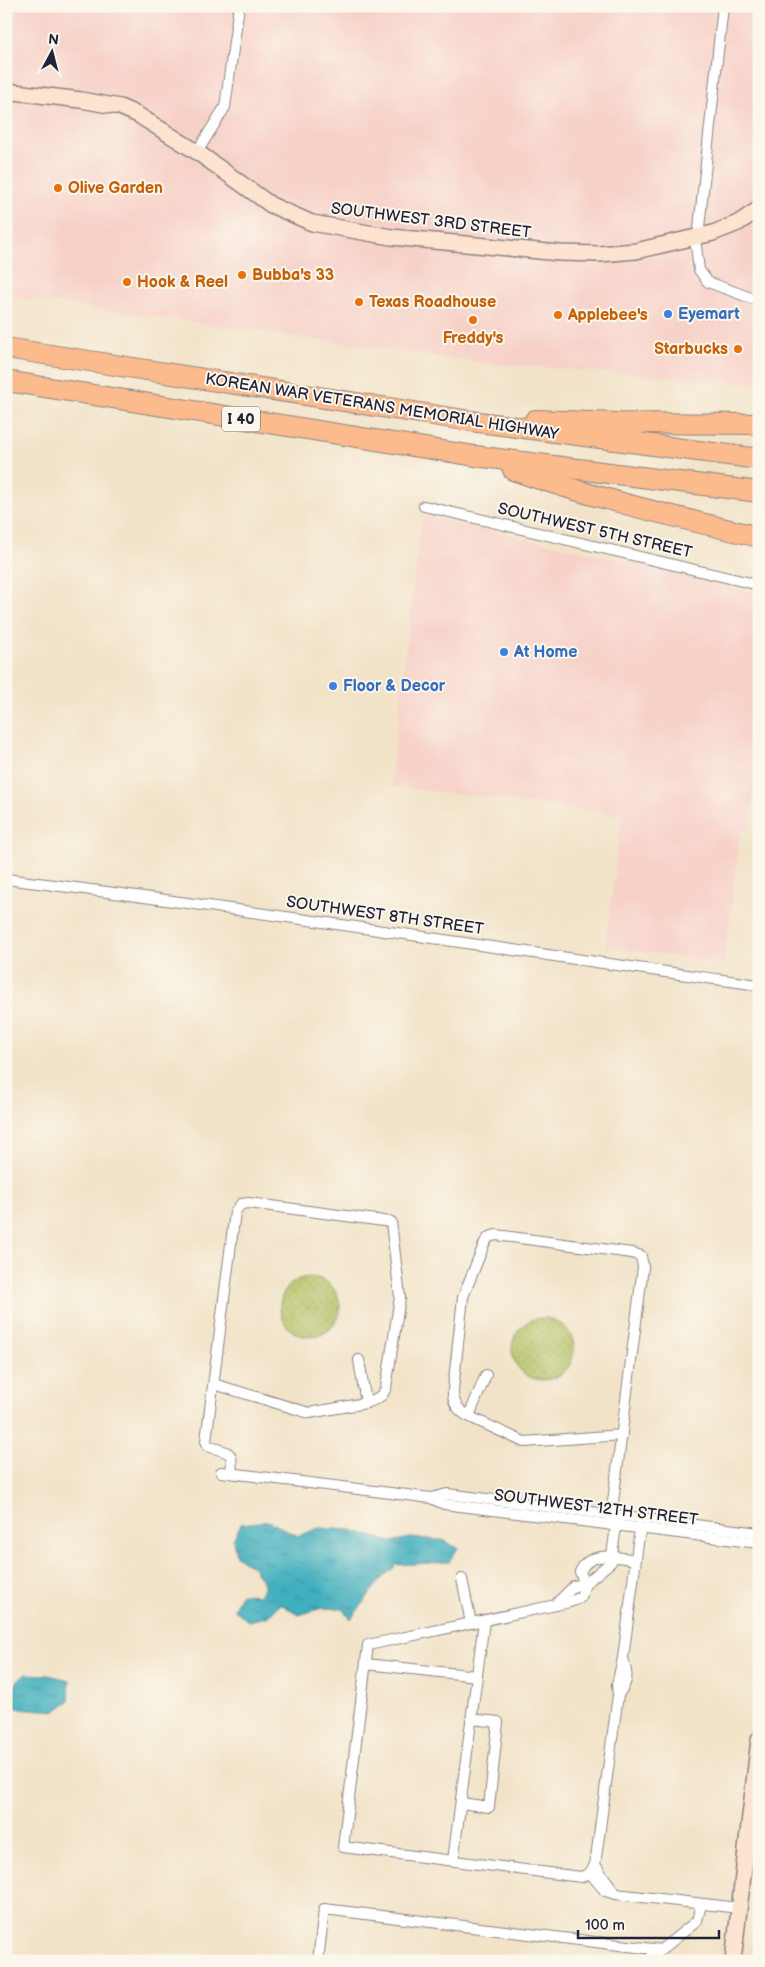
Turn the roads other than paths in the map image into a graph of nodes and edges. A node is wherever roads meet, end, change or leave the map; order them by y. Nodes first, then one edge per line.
1 (239, 6) edge
2 (723, 6) edge
3 (6, 91) edge
4 (197, 152) junction
5 (759, 210) edge
6 (696, 237) junction
7 (759, 301) edge
8 (6, 348) edge
9 (6, 381) edge
10 (471, 421) junction
11 (759, 424) edge
12 (476, 456) junction
13 (759, 459) edge
14 (759, 492) edge
15 (424, 506) dead end
16 (759, 537) edge
17 (759, 585) edge
18 (6, 879) edge
19 (759, 985) edge
20 (359, 1360) dead end
21 (486, 1375) dead end
22 (214, 1384) junction
23 (366, 1403) junction
24 (470, 1416) junction
25 (622, 1435) junction
26 (614, 1520) junction
27 (640, 1528) junction
28 (759, 1533) edge
29 (759, 1543) edge
30 (612, 1557) junction
31 (636, 1560) junction
32 (462, 1578) dead end
33 (585, 1584) junction
34 (484, 1621) junction
35 (471, 1623) junction
36 (366, 1664) junction
37 (477, 1676) junction
38 (471, 1719) junction
39 (759, 1739) edge
40 (460, 1803) junction
41 (755, 1808) edge
42 (453, 1861) junction
43 (592, 1869) junction
44 (701, 1904) junction
45 (739, 1908) junction
46 (661, 1950) junction
47 (318, 1961) edge
48 (646, 1961) edge
49 (733, 1961) edge

1 - 4 street
2 - 6 street
3 - 4 main road, SOUTHWEST 3RD STREET
4 - 6 main road, SOUTHWEST 3RD STREET
5 - 6 main road, SOUTHWEST 3RD STREET
6 - 7 street
8 - 10 highway, KOREAN WAR VETERANS MEMORIAL HIGHWAY / I 40
9 - 12 highway, KOREAN WAR VETERANS MEMORIAL HIGHWAY / I 40
10 - 11 highway
10 - 13 highway, KOREAN WAR VETERANS MEMORIAL HIGHWAY / I 40
12 - 14 highway, KOREAN WAR VETERANS MEMORIAL HIGHWAY / I 40
12 - 16 highway
15 - 17 street, SOUTHWEST 5TH STREET
18 - 19 street, SOUTHWEST 8TH STREET
20 - 23 street
21 - 24 street
22 - 23 street
22 - 23 street
22 - 26 street, SOUTHWEST 12TH STREET
24 - 25 street
24 - 25 street
25 - 26 street
26 - 27 street, SOUTHWEST 12TH STREET
26 - 28 street, SOUTHWEST 12TH STREET
26 - 30 street
27 - 29 street, SOUTHWEST 12TH STREET
27 - 31 street
30 - 31 street
30 - 33 street
30 - 33 street
31 - 43 street
32 - 35 street
33 - 34 street
34 - 35 street
34 - 37 street
35 - 36 street
36 - 37 street
36 - 42 street
37 - 38 street
38 - 40 street
38 - 40 street
39 - 41 main road
40 - 42 street
41 - 45 main road
42 - 43 street
43 - 44 street
44 - 45 street
44 - 46 street
45 - 49 main road
46 - 47 street
46 - 48 street

